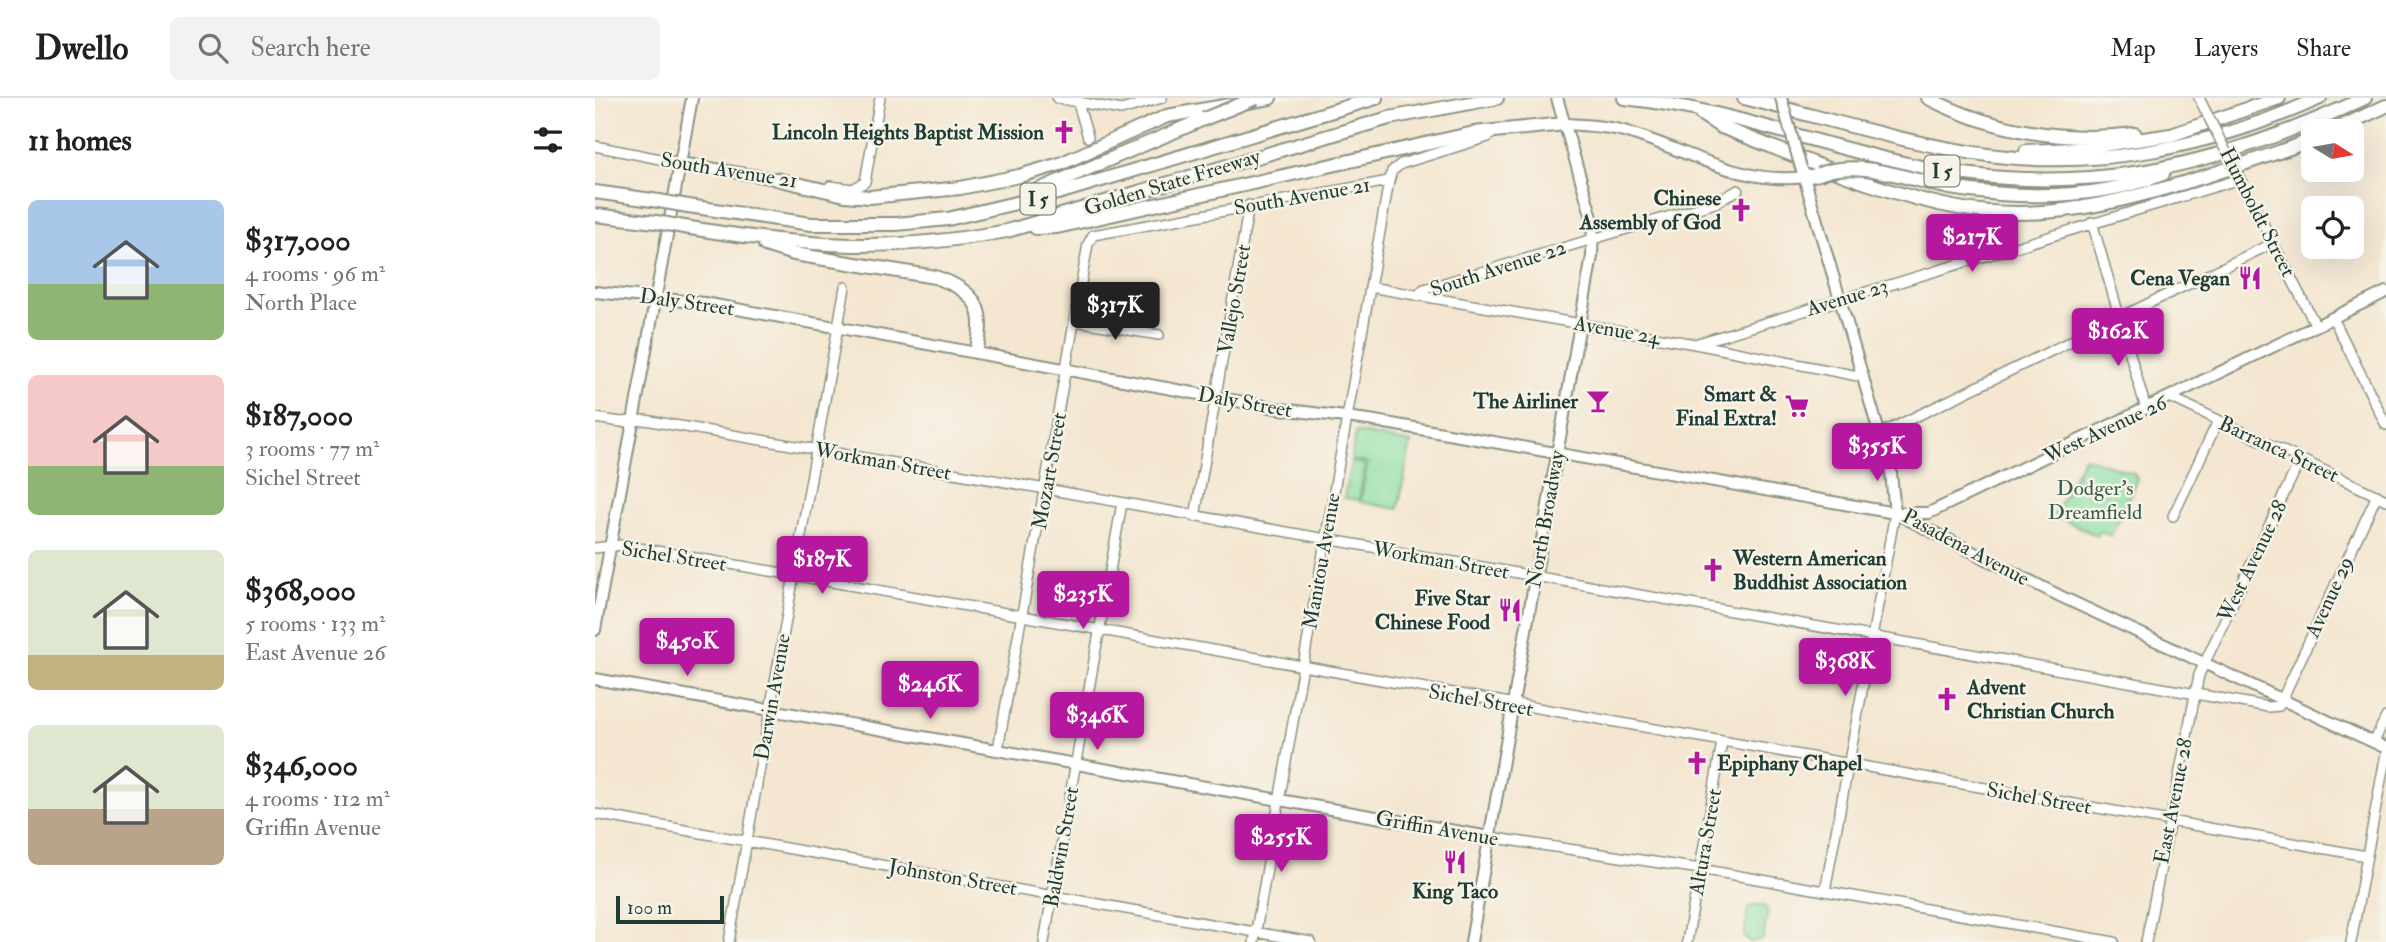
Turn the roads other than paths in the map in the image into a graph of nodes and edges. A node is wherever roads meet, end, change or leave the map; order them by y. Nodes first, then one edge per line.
1 (692, 98) edge
2 (880, 98) edge
3 (1057, 98) edge
4 (1162, 98) edge
5 (1256, 98) edge
6 (1270, 98) edge
7 (1377, 98) edge
8 (1497, 98) edge
9 (1557, 98) edge
10 (1624, 98) edge
11 (1744, 98) edge
12 (1781, 98) edge
13 (1928, 98) edge
14 (2199, 98) edge
15 (2279, 98) edge
16 (2320, 98) edge
17 (2365, 98) edge
18 (1078, 100) edge
19 (2386, 106) edge
20 (1692, 108) junction
21 (2386, 113) edge
22 (2358, 119) edge
23 (2364, 120) edge
24 (1565, 124) junction
25 (2198, 127) junction
26 (1497, 130) junction
27 (1088, 137) dead end
28 (2301, 144) edge
29 (595, 146) edge
30 (1988, 155) junction
31 (2197, 162) junction
32 (680, 163) junction
33 (1803, 172) junction
34 (776, 179) junction
35 (2240, 179) junction
36 (1389, 181) junction
37 (1738, 190) dead end
38 (595, 192) edge
39 (1249, 205) junction
40 (1005, 207) junction
41 (595, 215) edge
42 (2092, 222) junction
43 (1007, 230) junction
44 (735, 235) junction
45 (1093, 235) joint
46 (1594, 238) junction
47 (2273, 243) junction
48 (845, 287) dead end
49 (1370, 287) junction
50 (595, 292) edge
51 (2386, 292) edge
52 (1418, 295) junction
53 (655, 297) junction
54 (1839, 299) junction
55 (2119, 318) junction
56 (2333, 318) junction
57 (1076, 321) junction
58 (1580, 324) junction
59 (838, 326) junction
60 (2316, 326) junction
61 (1160, 335) dead end
62 (1695, 344) junction
63 (976, 352) junction
64 (1067, 369) junction
65 (1863, 377) junction
66 (1216, 398) junction
67 (2172, 398) junction
68 (2146, 409) junction
69 (1347, 416) junction
70 (595, 418) edge
71 (2218, 421) junction
72 (633, 422) junction
73 (2386, 425) edge
74 (1880, 434) junction
75 (816, 450) junction
76 (1557, 454) junction
77 (2300, 460) junction
78 (1046, 489) junction
79 (2382, 498) edge
80 (1122, 503) junction
81 (1895, 513) junction
82 (2173, 516) dead end
83 (1195, 517) junction
84 (1325, 539) junction
85 (610, 546) junction
86 (595, 548) edge
87 (793, 575) junction
88 (1535, 576) junction
89 (1023, 617) junction
90 (595, 630) edge
91 (1098, 630) junction
92 (1871, 636) junction
93 (2204, 661) junction
94 (1302, 668) junction
95 (595, 679) edge
96 (2195, 694) junction
97 (2282, 699) junction
98 (1512, 705) junction
99 (770, 708) junction
100 (2386, 717) edge
101 (1722, 742) junction
102 (2374, 743) junction
103 (998, 749) junction
104 (2386, 751) edge
105 (1849, 763) junction
106 (1075, 764) junction
107 (1279, 800) junction
108 (595, 814) edge
109 (2168, 821) junction
110 (1489, 837) junction
111 (747, 841) junction
112 (2366, 856) junction
113 (1700, 869) junction
114 (1825, 891) junction
115 (1052, 895) junction
116 (1256, 930) junction
117 (729, 942) edge
118 (1044, 942) edge
119 (1254, 942) edge
120 (1311, 942) edge
121 (1471, 942) edge
122 (1687, 942) edge
123 (2114, 942) edge
124 (2146, 942) edge
125 (2351, 942) edge

1 - 32 main road
2 - 34 street, South Avenue 21
3 - 18 street
4 - 18 street
5 - 40 highway, bridge
6 - 34 highway
7 - 40 highway, Golden State Freeway / I 5
8 - 43 highway, Golden State Freeway / I 5
9 - 24 main road, North Broadway
10 - 20 highway, I 5
11 - 30 highway, I 5
12 - 33 main road, Pasadena Avenue, bridge
13 - 25 highway
14 - 35 street, Humboldt Street, bridge
15 - 25 highway
16 - 30 highway, I 5
17 - 31 highway, I 5
18 - 27 street
19 - 22 highway
20 - 28 highway
20 - 31 highway, I 5
21 - 23 highway
24 - 26 highway
24 - 33 main road
24 - 46 main road, North Broadway
25 - 30 highway
26 - 36 street, South Avenue 21
26 - 43 highway
29 - 32 street, South Avenue 21
31 - 33 highway, bridge
32 - 34 main road, South Avenue 21
32 - 53 main road
33 - 54 main road, Pasadena Avenue
35 - 42 street, Avenue 23
35 - 47 street, Humboldt Street
36 - 39 street, South Avenue 21
36 - 49 street, Manitou Avenue
37 - 46 street, South Avenue 22
38 - 40 highway, Golden State Freeway / I 5, bridge
39 - 45 street, South Avenue 21
39 - 66 street, Vallejo Street
41 - 44 highway, Golden State Freeway / I 5, bridge
42 - 54 street, Avenue 23
42 - 55 street
43 - 44 highway, Golden State Freeway / I 5
44 - 63 highway
45 - 57 street, Mozart Street
46 - 52 street, South Avenue 22
46 - 58 main road, North Broadway
47 - 55 street
47 - 60 street, Humboldt Street
48 - 59 street, Darwin Avenue
49 - 52 street, Avenue 24
49 - 69 street, Manitou Avenue
50 - 53 main road, Daly Street
51 - 56 main road, West Avenue 26
52 - 58 street, Avenue 24
53 - 59 main road, Daly Street
53 - 72 main road
54 - 62 street, Avenue 23
54 - 65 main road, Pasadena Avenue
55 - 68 street
55 - 74 street
56 - 60 main road, West Avenue 26
56 - 73 street
57 - 61 street
57 - 64 street, Mozart Street
58 - 62 street, Avenue 24
58 - 76 main road, North Broadway
59 - 63 main road, Daly Street
59 - 75 street, Darwin Avenue
60 - 67 main road, West Avenue 26
62 - 65 street, Avenue 24
63 - 64 main road, Daly Street
64 - 66 main road, Daly Street
64 - 78 street, Mozart Street
65 - 74 main road, Pasadena Avenue
66 - 69 main road, Daly Street
66 - 83 street, Vallejo Street
67 - 68 main road, West Avenue 26
67 - 71 street, Barranca Street
68 - 81 main road, West Avenue 26
69 - 76 main road, Daly Street
69 - 84 street, Manitou Avenue
70 - 72 street, Workman Street
71 - 77 street, Barranca Street
71 - 82 street
72 - 75 street, Workman Street
72 - 85 main road
74 - 81 main road, Pasadena Avenue
75 - 78 street, Workman Street
75 - 87 street, Darwin Avenue
76 - 81 main road, Daly Street
76 - 88 main road, North Broadway
77 - 79 street, Barranca Street
77 - 93 street, West Avenue 28
78 - 80 street, Workman Street
78 - 89 street, Mozart Street
79 - 97 street, Avenue 29
80 - 83 street, Workman Street
80 - 91 street, Baldwin Street
81 - 92 street
81 - 93 main road, Pasadena Avenue
83 - 84 street, Workman Street
84 - 88 street, Workman Street
84 - 94 street, Manitou Avenue
85 - 86 street, Sichel Street
85 - 87 street, Sichel Street
85 - 90 main road
87 - 89 street, Sichel Street
87 - 99 street, Darwin Avenue
88 - 92 street, Workman Street
88 - 98 main road, North Broadway
89 - 91 street, Sichel Street
89 - 103 street, Mozart Street
91 - 94 street, Sichel Street
91 - 106 street, Baldwin Street
92 - 96 street, Workman Street
92 - 105 street
93 - 96 street, East Avenue 28
93 - 97 main road, Pasadena Avenue
94 - 98 street, Sichel Street
94 - 107 street, Manitou Avenue
95 - 99 main road, Griffin Avenue
96 - 97 street, Workman Street
96 - 109 street, East Avenue 28
97 - 102 main road, Pasadena Avenue
98 - 101 street, Sichel Street
98 - 110 main road, North Broadway
99 - 103 main road, Griffin Avenue
99 - 111 street, Darwin Avenue
100 - 102 street
101 - 105 street, Sichel Street
101 - 113 street, Altura Street
102 - 104 main road, Pasadena Avenue
103 - 106 main road, Griffin Avenue
104 - 112 street
105 - 109 street, Sichel Street
105 - 114 street
106 - 107 main road, Griffin Avenue
106 - 115 street, Baldwin Street
107 - 110 main road, Griffin Avenue
107 - 116 street, Manitou Avenue
108 - 111 street, Johnston Street
109 - 112 street, Sichel Street
109 - 124 street, East Avenue 28
110 - 113 street, Griffin Avenue
110 - 121 main road, North Broadway
111 - 115 street, Johnston Street
111 - 117 street, Darwin Avenue
112 - 125 street
113 - 114 street, Griffin Avenue
113 - 122 street, Altura Street
114 - 123 street, Griffin Avenue
115 - 116 street, Johnston Street
115 - 118 street, Baldwin Street
116 - 119 street, Manitou Avenue
116 - 120 street, Johnston Street

